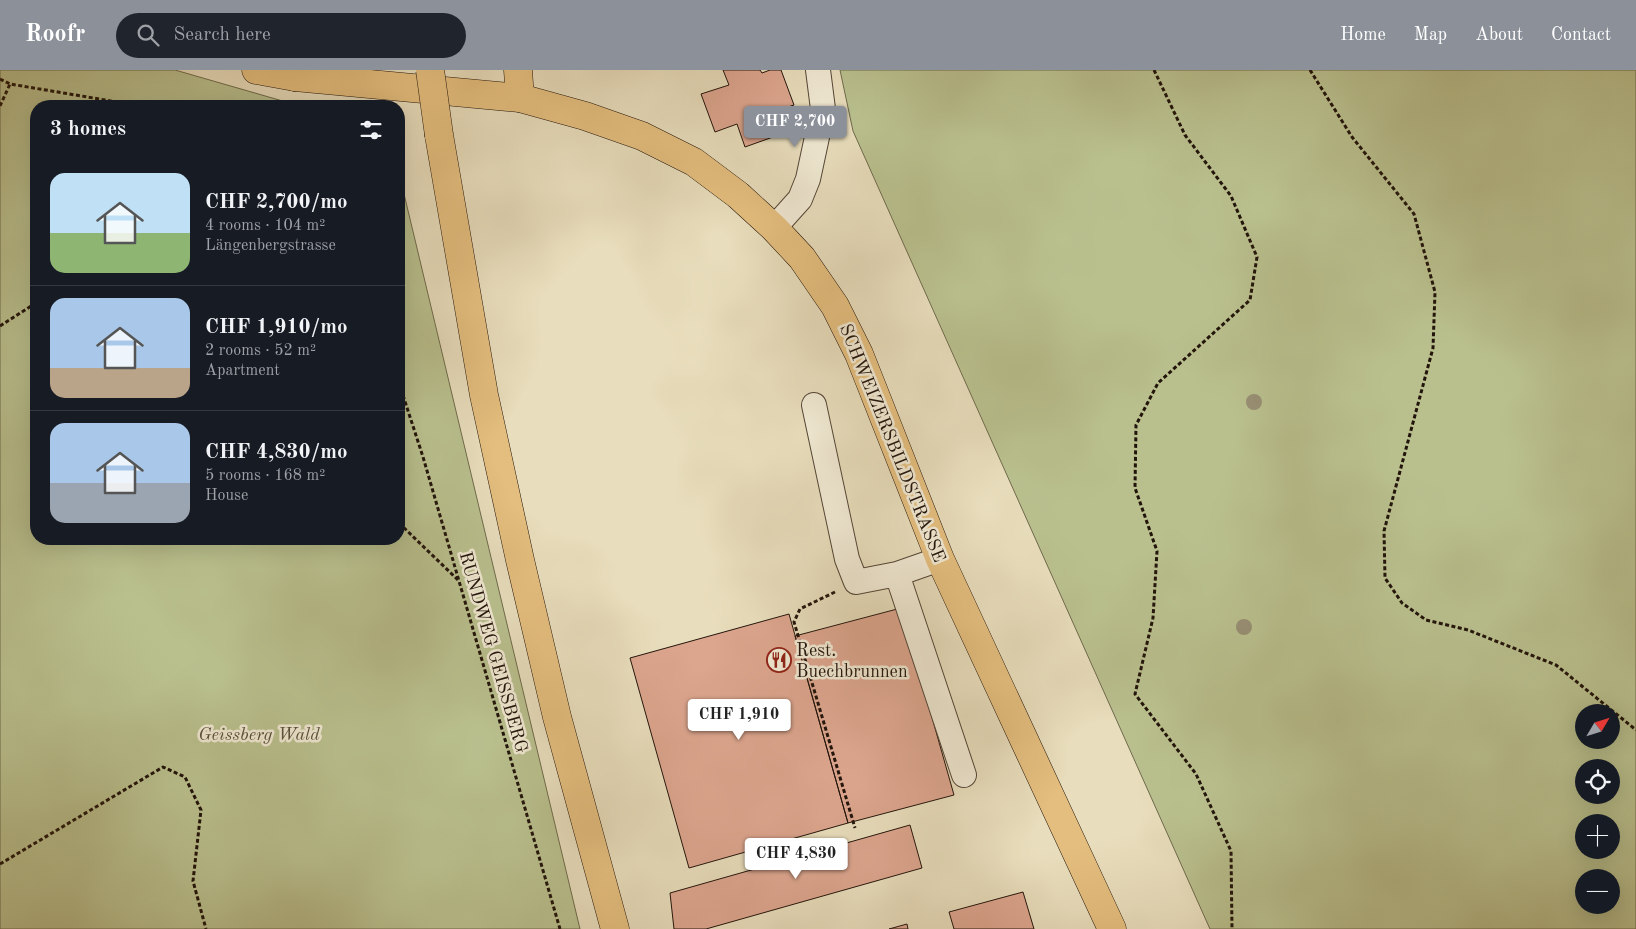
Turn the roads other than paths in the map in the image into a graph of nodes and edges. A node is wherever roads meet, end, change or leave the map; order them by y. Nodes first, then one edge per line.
1 (256, 70) edge
2 (430, 70) edge
3 (518, 70) edge
4 (818, 70) edge
5 (295, 73) edge
6 (520, 98) junction
7 (774, 228) junction
8 (814, 405) dead end
9 (940, 559) junction
10 (897, 574) junction
11 (964, 775) dead end
12 (615, 929) edge
13 (1112, 929) edge

1 - 5 main road, SCHWEIZERSBILDSTRASSE
2 - 12 main road, bridge
3 - 6 main road
4 - 7 street
5 - 6 main road, SCHWEIZERSBILDSTRASSE
6 - 7 main road, SCHWEIZERSBILDSTRASSE
7 - 9 main road, SCHWEIZERSBILDSTRASSE
8 - 10 street
9 - 10 street
9 - 13 main road, SCHWEIZERSBILDSTRASSE
10 - 11 street

